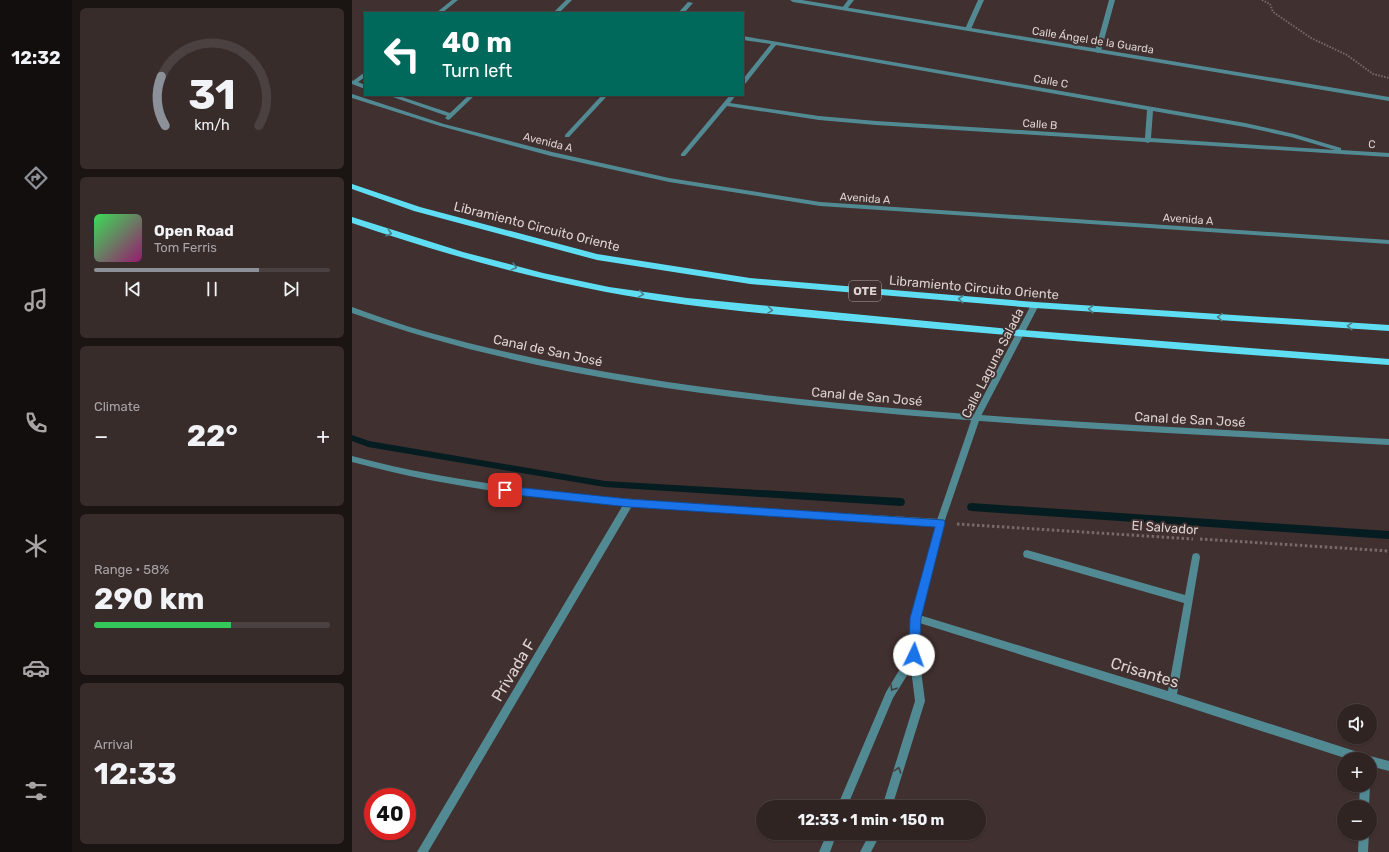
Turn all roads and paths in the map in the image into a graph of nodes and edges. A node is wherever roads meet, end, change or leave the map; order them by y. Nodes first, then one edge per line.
1 (455, 0) edge
2 (569, 0) edge
3 (793, 0) edge
4 (851, 0) edge
5 (982, 0) edge
6 (1112, 0) edge
7 (1262, 0) edge
8 (690, 3) dead end
9 (846, 8) junction
10 (440, 12) edge
11 (557, 12) edge
12 (682, 12) edge
13 (968, 29) junction
14 (744, 38) edge
15 (775, 43) junction
16 (1098, 51) junction
17 (364, 75) edge
18 (1389, 78) edge
19 (744, 82) edge
20 (353, 83) edge
21 (364, 87) edge
22 (352, 96) edge
23 (393, 96) edge
24 (471, 96) edge
25 (604, 96) edge
26 (732, 96) edge
27 (1389, 99) edge
28 (726, 104) junction
29 (1150, 108) junction
30 (451, 115) junction
31 (442, 125) junction
32 (566, 136) dead end
33 (1148, 141) junction
34 (1353, 153) junction
35 (683, 155) dead end
36 (1389, 155) edge
37 (352, 186) edge
38 (352, 220) edge
39 (1389, 242) edge
40 (1035, 305) junction
41 (352, 310) edge
42 (1389, 328) edge
43 (1020, 334) junction
44 (1389, 362) edge
45 (976, 418) junction
46 (1389, 442) edge
47 (352, 460) edge
48 (629, 503) junction
49 (940, 523) junction
50 (1389, 551) edge
51 (1027, 554) dead end
52 (1196, 557) dead end
53 (1189, 600) junction
54 (916, 618) junction
55 (914, 655) junction
56 (1172, 697) junction
57 (1342, 752) edge
58 (1377, 763) edge
59 (1389, 766) edge
60 (845, 800) edge
61 (889, 800) edge
62 (829, 840) edge
63 (872, 840) edge
64 (1364, 840) edge
65 (422, 852) edge
66 (824, 852) edge
67 (865, 852) edge
68 (1363, 852) edge

1 - 10 street
2 - 11 street
3 - 9 street, Calle Ángel de la Guarda
4 - 9 street
5 - 13 street
6 - 16 street
7 - 18 path
8 - 12 street
9 - 13 street, Calle Ángel de la Guarda
13 - 16 street, Calle Ángel de la Guarda
14 - 15 street, Calle C
15 - 19 street
15 - 29 street, Calle C
16 - 27 street, Calle Ángel de la Guarda
17 - 20 street
20 - 21 street
22 - 31 street, Avenida A
23 - 30 street
24 - 30 street
25 - 32 street
26 - 28 street
28 - 33 street, Calle B
28 - 35 street
29 - 33 street
29 - 34 street, Calle C
30 - 31 street
31 - 39 street, Avenida A
33 - 34 street, Calle B
34 - 36 street, C
40 -> 37 main road, Libramiento Circuito Oriente / OTE
38 -> 43 main road, OTE
42 -> 40 main road, Libramiento Circuito Oriente / OTE
40 - 43 street, Calle Laguna Salada
41 - 45 street, Canal de San José
43 - 44 main road, OTE
43 - 45 street, Calle Laguna Salada
45 - 46 street, Canal de San José
45 - 49 street, Calle Laguna Salada
47 - 48 street
48 - 49 street
48 - 65 street, Privada F
49 - 50 path, El Salvador
49 - 54 street, Calle Laguna Salada
51 - 53 street
52 - 53 street
53 - 56 street
54 - 55 street, Calle Laguna Salada
54 - 56 street, Crisantes
55 -> 60 street
61 -> 55 street, Calle Laguna Salada
56 - 57 street, Crisantes
58 - 59 street
62 - 66 street
63 - 67 street
64 - 68 street

